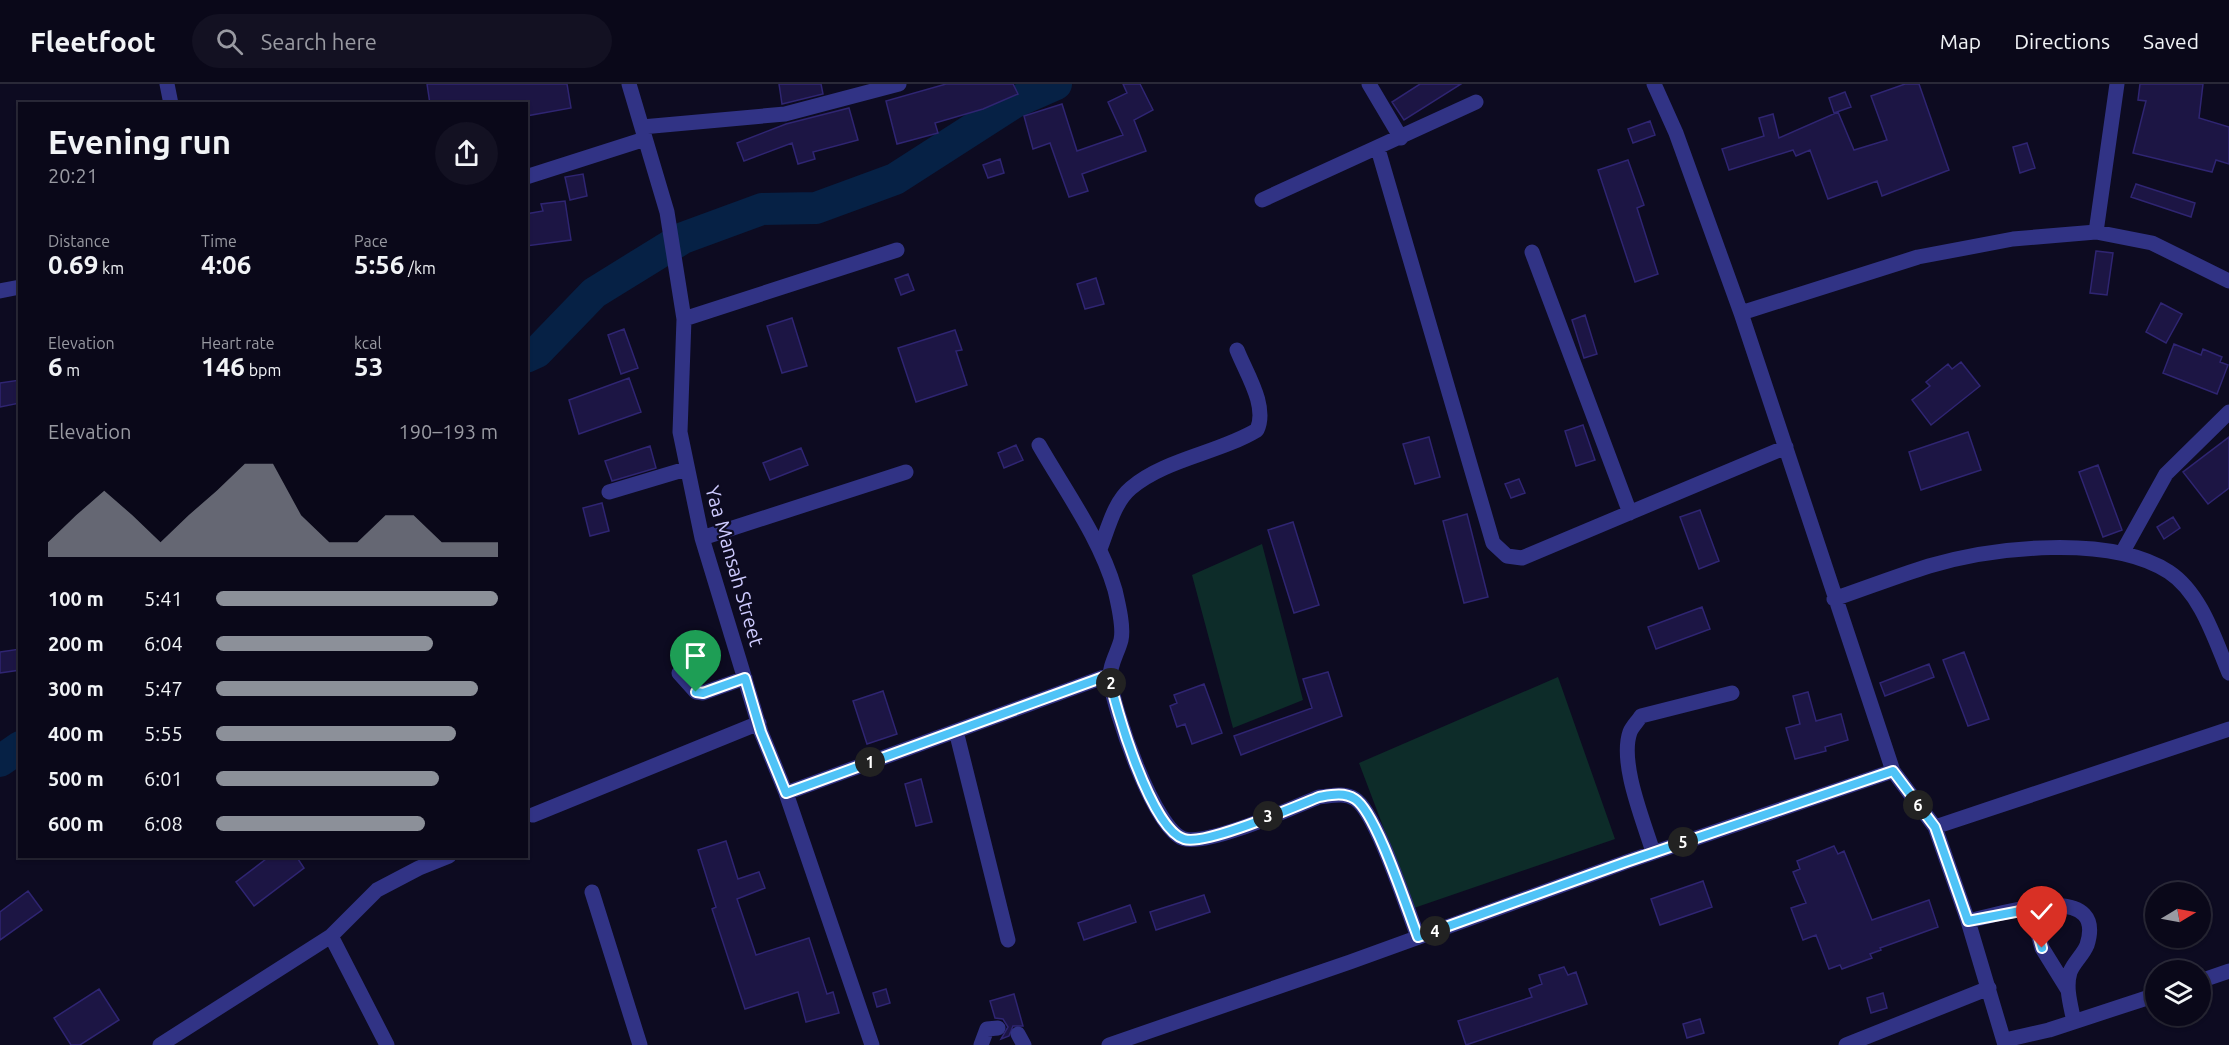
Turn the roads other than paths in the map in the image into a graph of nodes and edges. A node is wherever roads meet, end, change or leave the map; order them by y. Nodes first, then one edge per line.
1 (167, 84) edge
2 (629, 84) edge
3 (900, 84) edge
4 (1369, 84) edge
5 (1654, 84) edge
6 (2117, 84) edge
7 (171, 102) edge
8 (1476, 102) dead end
9 (643, 133) junction
10 (1401, 138) junction
11 (1378, 149) junction
12 (528, 176) edge
13 (1262, 200) dead end
14 (2096, 232) junction
15 (897, 250) dead end
16 (1532, 252) dead end
17 (2229, 280) edge
18 (18, 287) edge
19 (0, 291) edge
20 (1741, 314) junction
21 (684, 319) junction
22 (1237, 350) dead end
23 (2229, 411) edge
24 (1039, 446) dead end
25 (1786, 447) junction
26 (686, 469) junction
27 (906, 472) dead end
28 (609, 492) dead end
29 (1630, 513) junction
30 (702, 538) junction
31 (1100, 549) junction
32 (2122, 553) junction
33 (1834, 599) junction
34 (680, 673) dead end
35 (2229, 673) edge
36 (1109, 675) junction
37 (745, 678) junction
38 (1732, 693) dead end
39 (759, 723) junction
40 (2229, 729) edge
41 (956, 731) junction
42 (1893, 771) junction
43 (786, 793) junction
44 (529, 811) edge
45 (1935, 827) junction
46 (1653, 852) junction
47 (444, 858) edge
48 (592, 892) dead end
49 (2031, 909) junction
50 (1968, 921) junction
51 (331, 936) junction
52 (1418, 937) junction
53 (1008, 940) dead end
54 (2229, 971) edge
55 (2211, 977) edge
56 (1989, 988) junction
57 (2068, 990) junction
58 (2145, 999) edge
59 (2074, 1022) junction
60 (998, 1028) dead end
61 (1139, 1040) edge
62 (2005, 1043) edge
63 (160, 1045) edge
64 (387, 1045) edge
65 (640, 1045) edge
66 (872, 1045) edge
67 (981, 1045) edge
68 (1109, 1045) edge
69 (1846, 1045) edge

1 - 7 street
2 - 9 street, Yaa Mansah Street
3 - 9 street
4 - 10 street
5 - 20 street
6 - 14 street
8 - 10 street
9 - 12 street
9 - 21 street, Yaa Mansah Street
10 - 11 street
11 - 13 street
11 - 29 street
14 - 17 street
14 - 20 street
15 - 21 street
16 - 29 street
18 - 19 street
20 - 25 street
21 - 26 street, Yaa Mansah Street
22 - 31 street
23 - 32 street
24 - 31 street
25 - 29 street
25 - 33 street
26 - 28 street
26 - 30 street, Yaa Mansah Street
27 - 30 street
30 - 37 street, Yaa Mansah Street
31 - 36 street
32 - 33 street
32 - 35 street
33 - 42 street
34 - 37 street
36 - 41 street
36 - 52 street
37 - 39 street, Yaa Mansah Street
38 - 46 street
39 - 43 street, Yaa Mansah Street
39 - 44 street
40 - 45 street
41 - 43 street
41 - 53 street
42 - 45 street
42 - 46 street
43 - 66 street, Yaa Mansah Street
45 - 50 street
46 - 52 street
47 - 51 street
48 - 65 street
49 - 50 street
49 - 57 street
49 - 57 street
50 - 56 street
51 - 63 street
51 - 64 street
52 - 61 street
54 - 55 street
56 - 62 street
56 - 69 street
57 - 59 street
58 - 59 street
59 - 62 street
60 - 67 street
61 - 68 street

